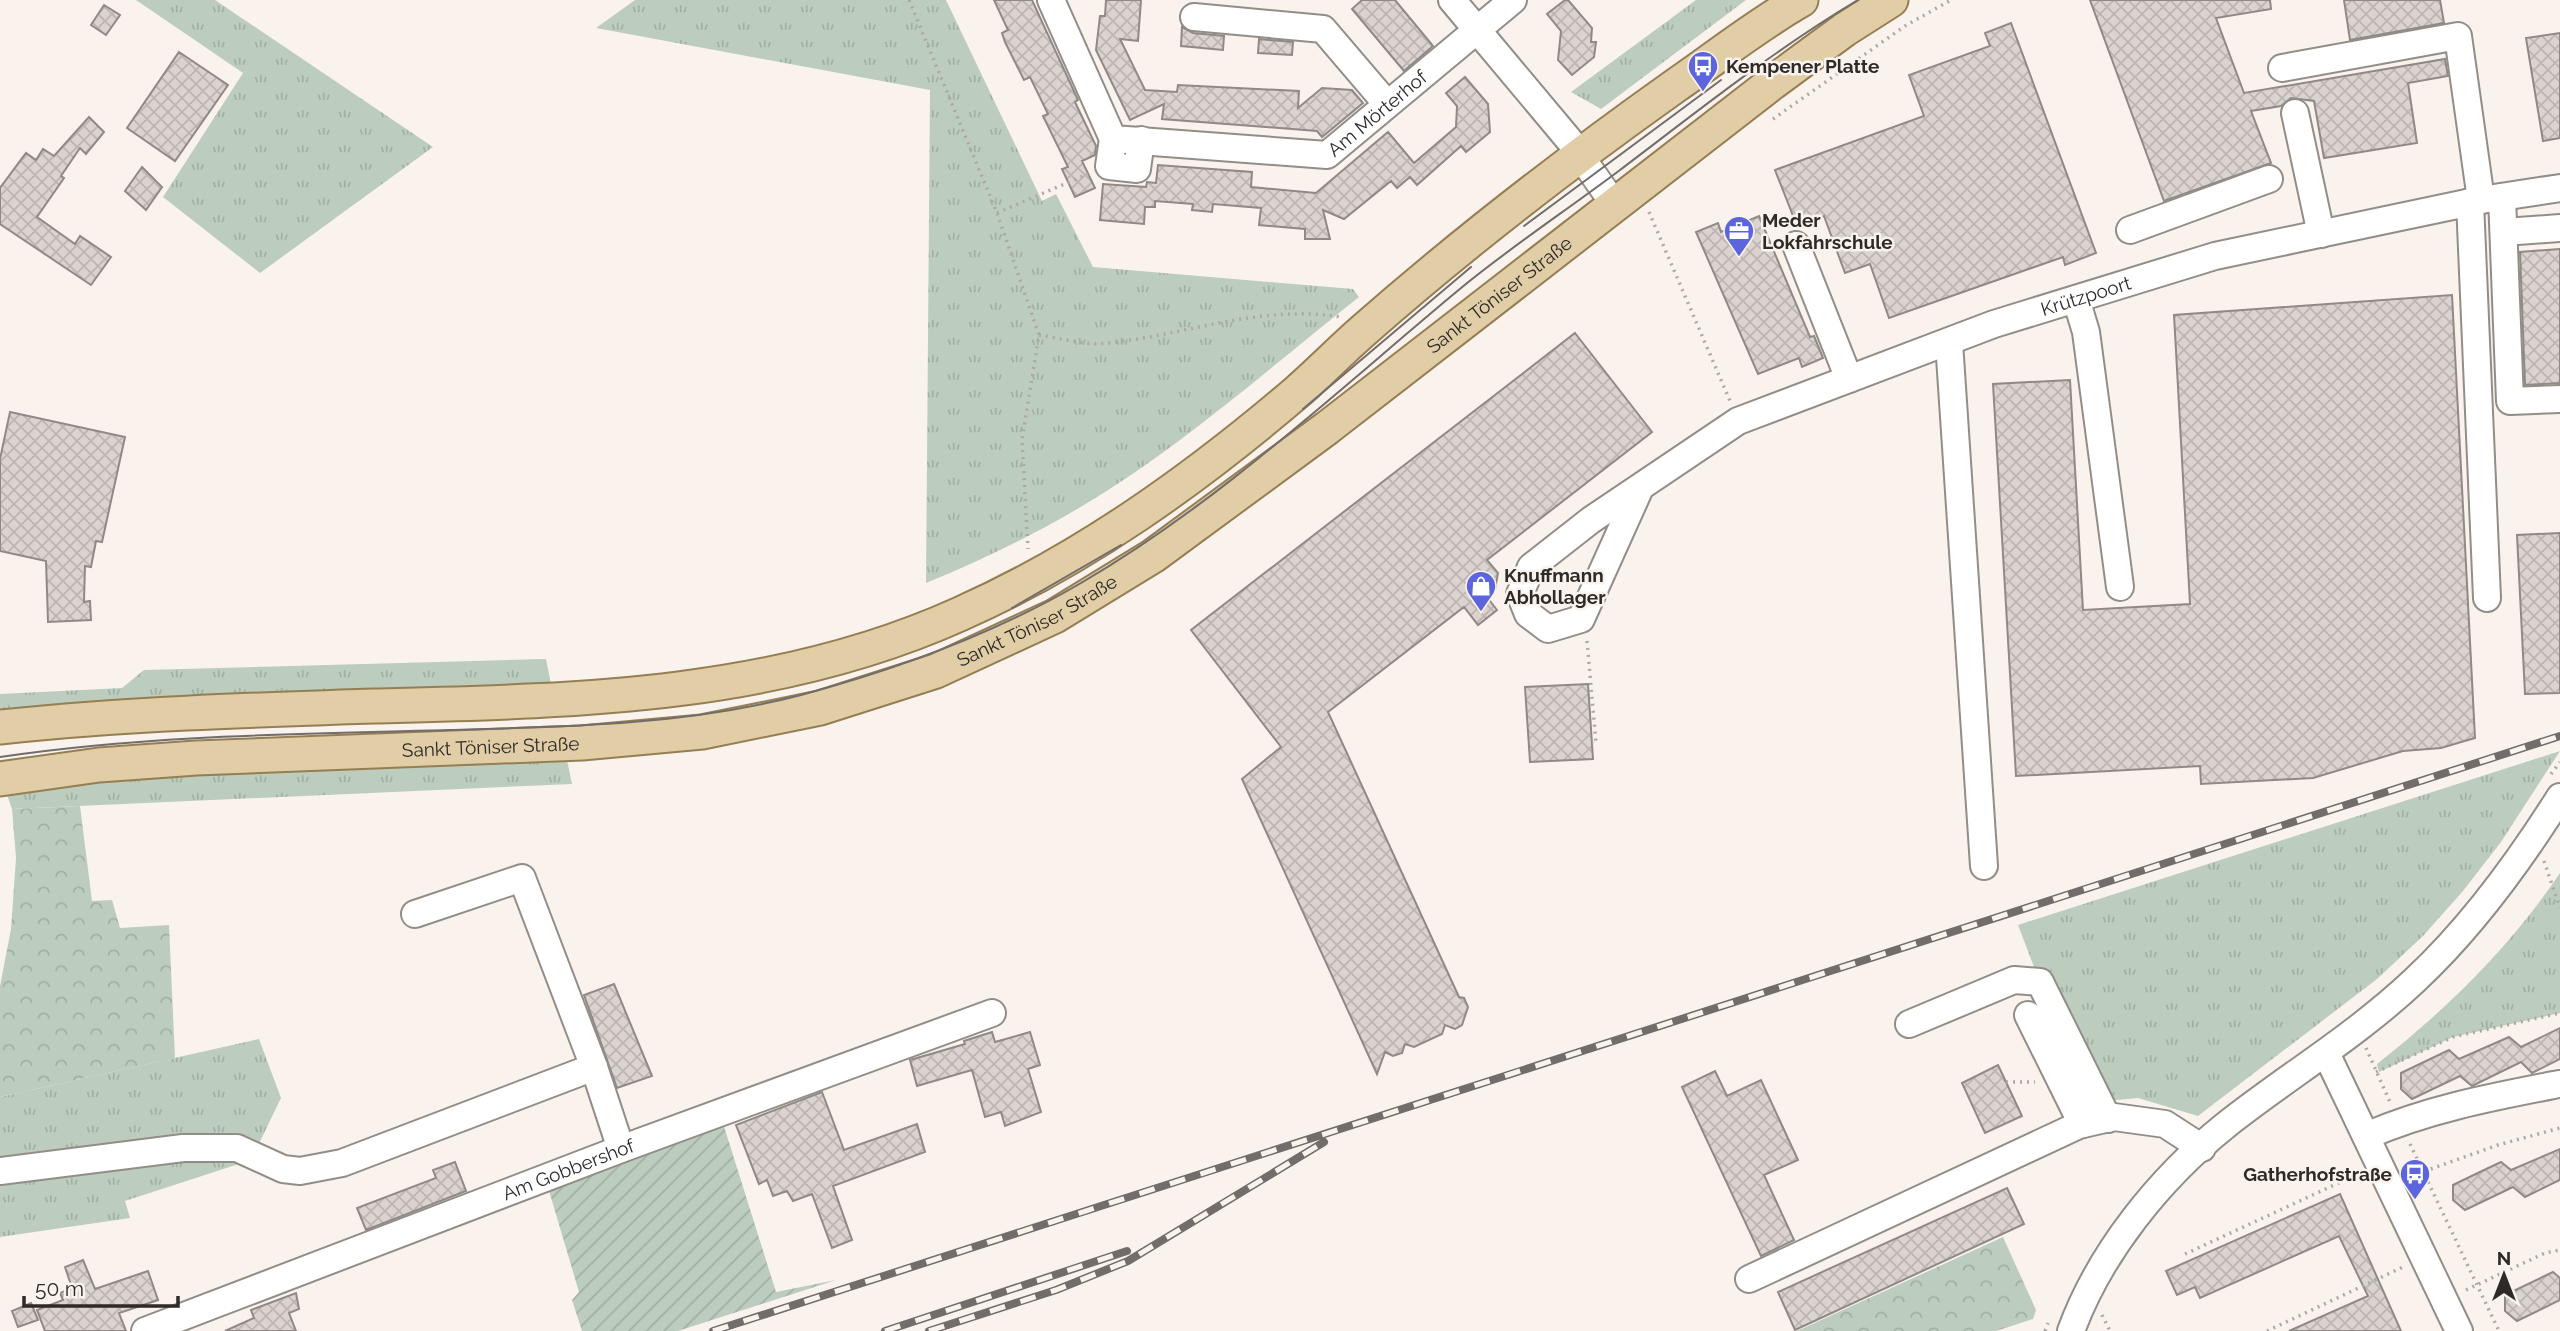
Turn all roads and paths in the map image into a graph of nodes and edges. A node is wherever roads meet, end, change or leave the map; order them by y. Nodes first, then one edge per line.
1 (909, 0) edge
2 (1051, 0) edge
3 (1452, 0) edge
4 (1513, 0) edge
5 (1801, 0) edge
6 (1891, 0) edge
7 (1951, 0) edge
8 (1194, 17) dead end
9 (1476, 32) junction
10 (2281, 68) dead end
11 (1387, 104) junction
12 (2295, 113) dead end
13 (1771, 120) dead end
14 (1113, 139) junction
15 (1141, 140) junction
16 (1580, 156) junction
17 (1109, 166) junction
18 (2269, 179) dead end
19 (2560, 188) edge
20 (1627, 195) junction
21 (2484, 200) junction
22 (997, 213) junction
23 (2560, 228) edge
24 (2130, 230) dead end
25 (2504, 232) junction
26 (2321, 234) junction
27 (1796, 245) dead end
28 (2076, 299) junction
29 (1337, 327) dead end
30 (1039, 335) junction
31 (1949, 342) junction
32 (1849, 379) junction
33 (2560, 400) edge
34 (1738, 421) junction
35 (1640, 488) junction
36 (1035, 577) junction
37 (2120, 587) dead end
38 (2487, 598) dead end
39 (1580, 618) junction
40 (0, 727) edge
41 (1592, 743) dead end
42 (0, 779) edge
43 (2560, 797) edge
44 (2535, 836) junction
45 (1984, 866) dead end
46 (2560, 908) edge
47 (415, 914) dead end
48 (992, 1013) dead end
49 (2560, 1013) edge
50 (2028, 1014) dead end
51 (1909, 1024) dead end
52 (2358, 1027) junction
53 (2326, 1053) junction
54 (594, 1067) junction
55 (2376, 1072) junction
56 (2559, 1084) edge
57 (2108, 1119) junction
58 (2399, 1121) junction
59 (2082, 1124) junction
60 (2560, 1128) edge
61 (2365, 1136) junction
62 (2202, 1148) junction
63 (621, 1149) junction
64 (2379, 1164) junction
65 (2423, 1170) junction
66 (0, 1171) edge
67 (2560, 1250) edge
68 (2185, 1254) dead end
69 (2424, 1258) junction
70 (1749, 1279) dead end
71 (2476, 1282) junction
72 (145, 1331) edge
73 (2071, 1331) edge
74 (2267, 1331) edge
75 (2459, 1331) edge
76 (2499, 1331) edge

1 - 22 path
2 - 14 street
3 - 9 street
4 - 9 street, Am Mörterhof
5 - 16 main road, Sankt Töniser Straße
6 - 20 main road, Sankt Töniser Straße
7 - 13 path
8 - 11 street
9 - 11 street, Am Mörterhof
9 - 16 street
10 - 21 street
11 - 15 street, Am Mörterhof
12 - 26 street
14 - 15 street, Am Mörterhof
14 - 17 street
15 - 17 street
16 - 20 street
16 - 36 main road, Sankt Töniser Straße
17 - 22 path
18 - 24 street
19 - 21 street, Krützpoort
20 - 34 path
20 - 42 main road, Sankt Töniser Straße
21 - 25 street
21 - 26 street, Krützpoort
21 - 38 street
22 - 30 path
23 - 25 street
25 - 33 street
26 - 28 street, Krützpoort
27 - 32 street
28 - 31 street, Krützpoort
28 - 37 street
29 - 30 path
30 - 36 path
31 - 32 street, Krützpoort
31 - 45 street
32 - 34 street, Krützpoort
34 - 35 street, Krützpoort
35 - 39 street
35 - 39 street, Krützpoort
36 - 40 main road, Sankt Töniser Straße
39 - 41 path
43 - 44 street
44 - 46 path
44 - 52 street
47 - 54 street
48 - 63 street, Am Gobbershof
49 - 55 path
50 - 59 street
51 - 57 street
52 - 53 street
52 - 55 path
53 - 61 street
53 - 62 street
54 - 63 street
54 - 66 street
55 - 58 path
56 - 58 street
57 - 59 street
57 - 62 street
58 - 61 street
58 - 65 path
59 - 70 street
60 - 65 path
61 - 64 street
62 - 73 street
63 - 72 street, Am Gobbershof
64 - 68 path
64 - 69 street
65 - 71 path
67 - 71 path
69 - 74 path
69 - 75 street
71 - 76 path

